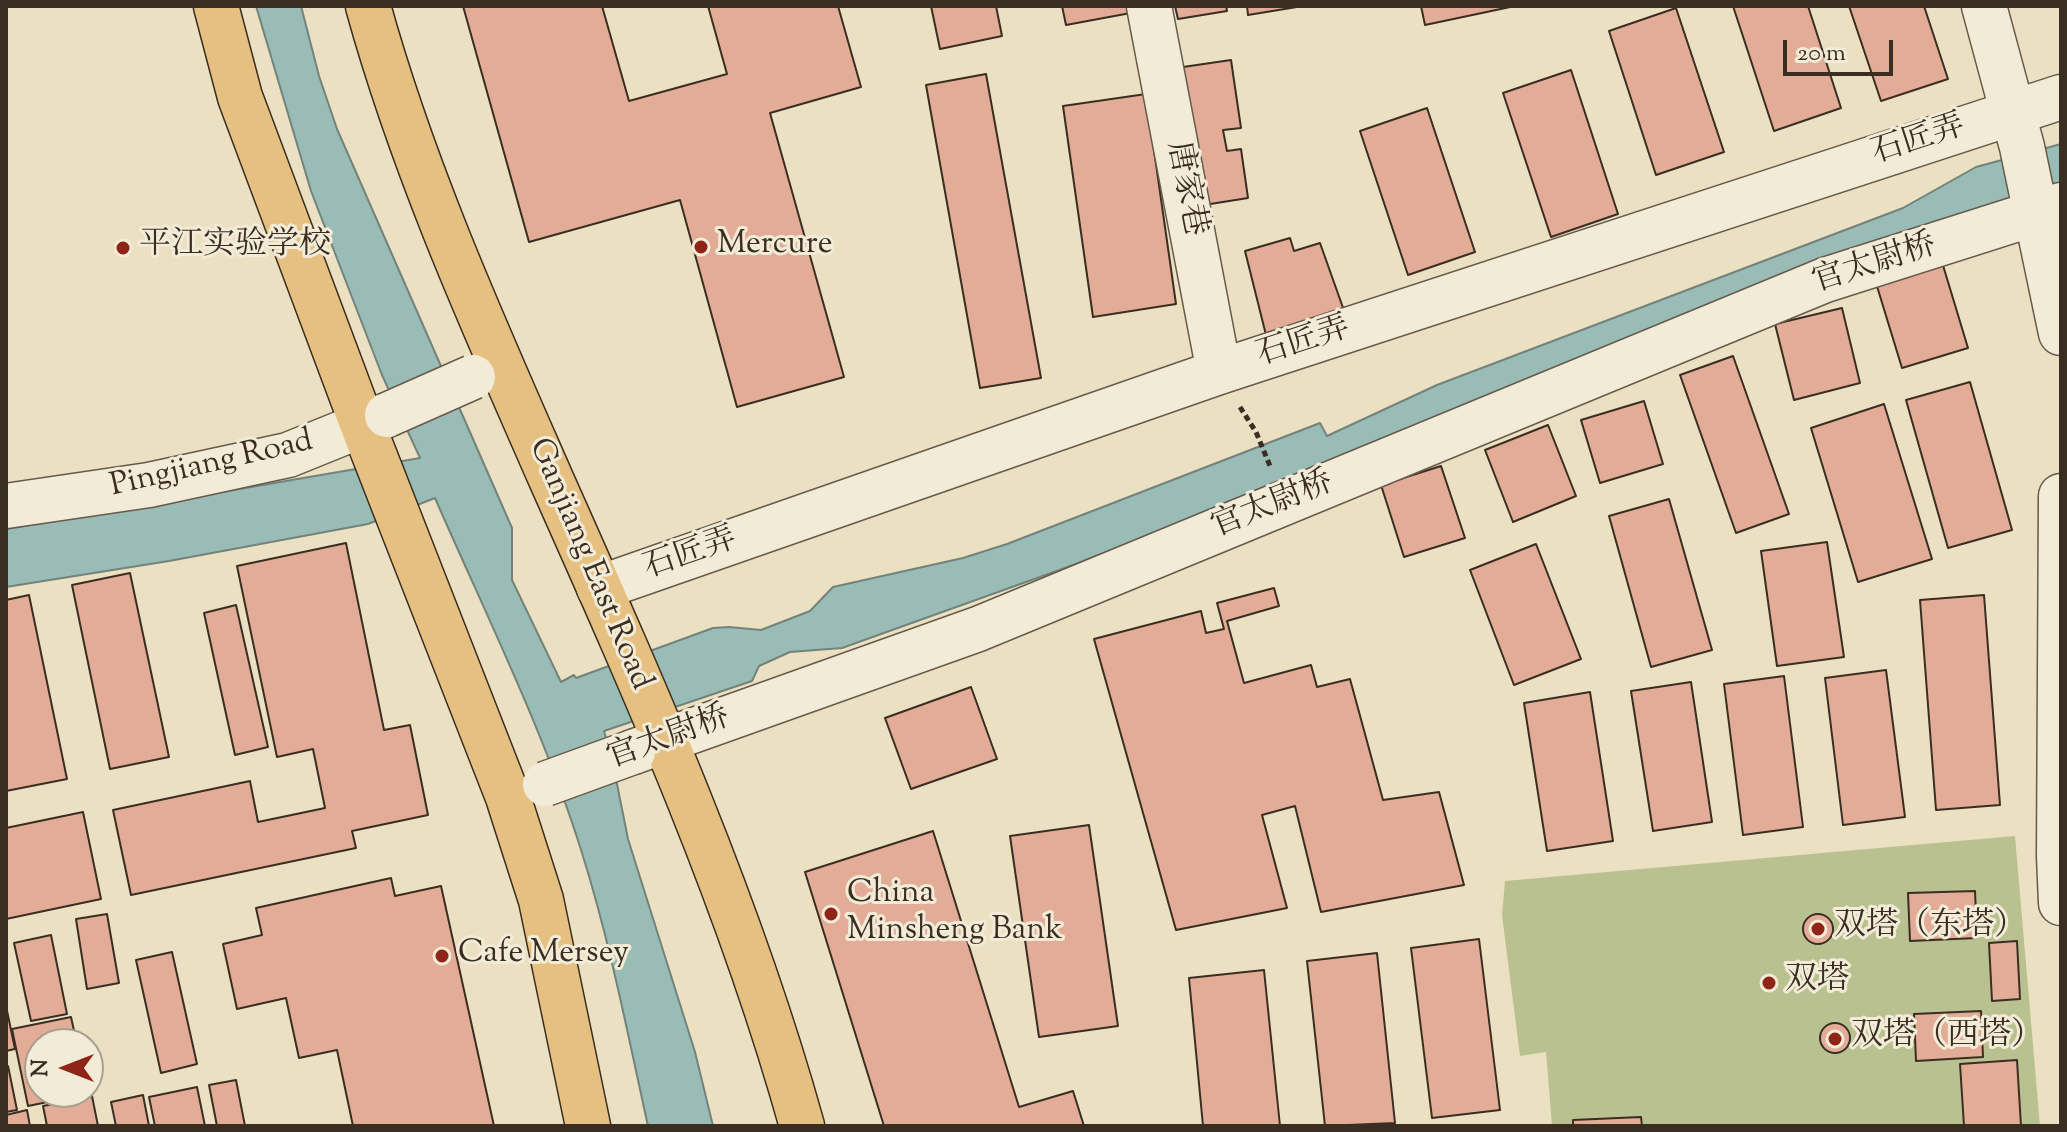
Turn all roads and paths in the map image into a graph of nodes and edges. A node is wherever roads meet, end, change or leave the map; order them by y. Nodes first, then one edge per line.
1 (216, 6) edge
2 (368, 6) edge
3 (1149, 6) edge
4 (1984, 6) edge
5 (2061, 97) edge
6 (2017, 129) junction
7 (2043, 205) edge
8 (2061, 333) edge
9 (486, 371) junction
10 (1219, 372) junction
11 (374, 429) junction
12 (1256, 432) dead end
13 (1275, 475) dead end
14 (2061, 496) edge
15 (6, 506) edge
16 (607, 606) junction
17 (651, 739) junction
18 (527, 790) junction
19 (2060, 856) edge
20 (2061, 903) edge
21 (588, 1126) edge
22 (802, 1126) edge

1 - 11 main road
2 - 9 main road, Ganjiang East Road
3 - 10 street, 唐家巷
4 - 6 street
5 - 6 street, 石匠弄
6 - 7 street
6 - 10 street, 石匠弄
7 - 8 street
7 - 17 street, 官太尉桥
9 - 11 street, Pingjiang Road, bridge
9 - 16 main road, Ganjiang East Road
10 - 16 street, 石匠弄
11 - 15 street, Pingjiang Road
11 - 18 main road
12 - 13 path, 官太尉桥
14 - 19 street
16 - 17 main road, Ganjiang East Road
17 - 18 street, 官太尉桥, bridge
17 - 22 main road, Ganjiang East Road
18 - 21 main road
19 - 20 street

